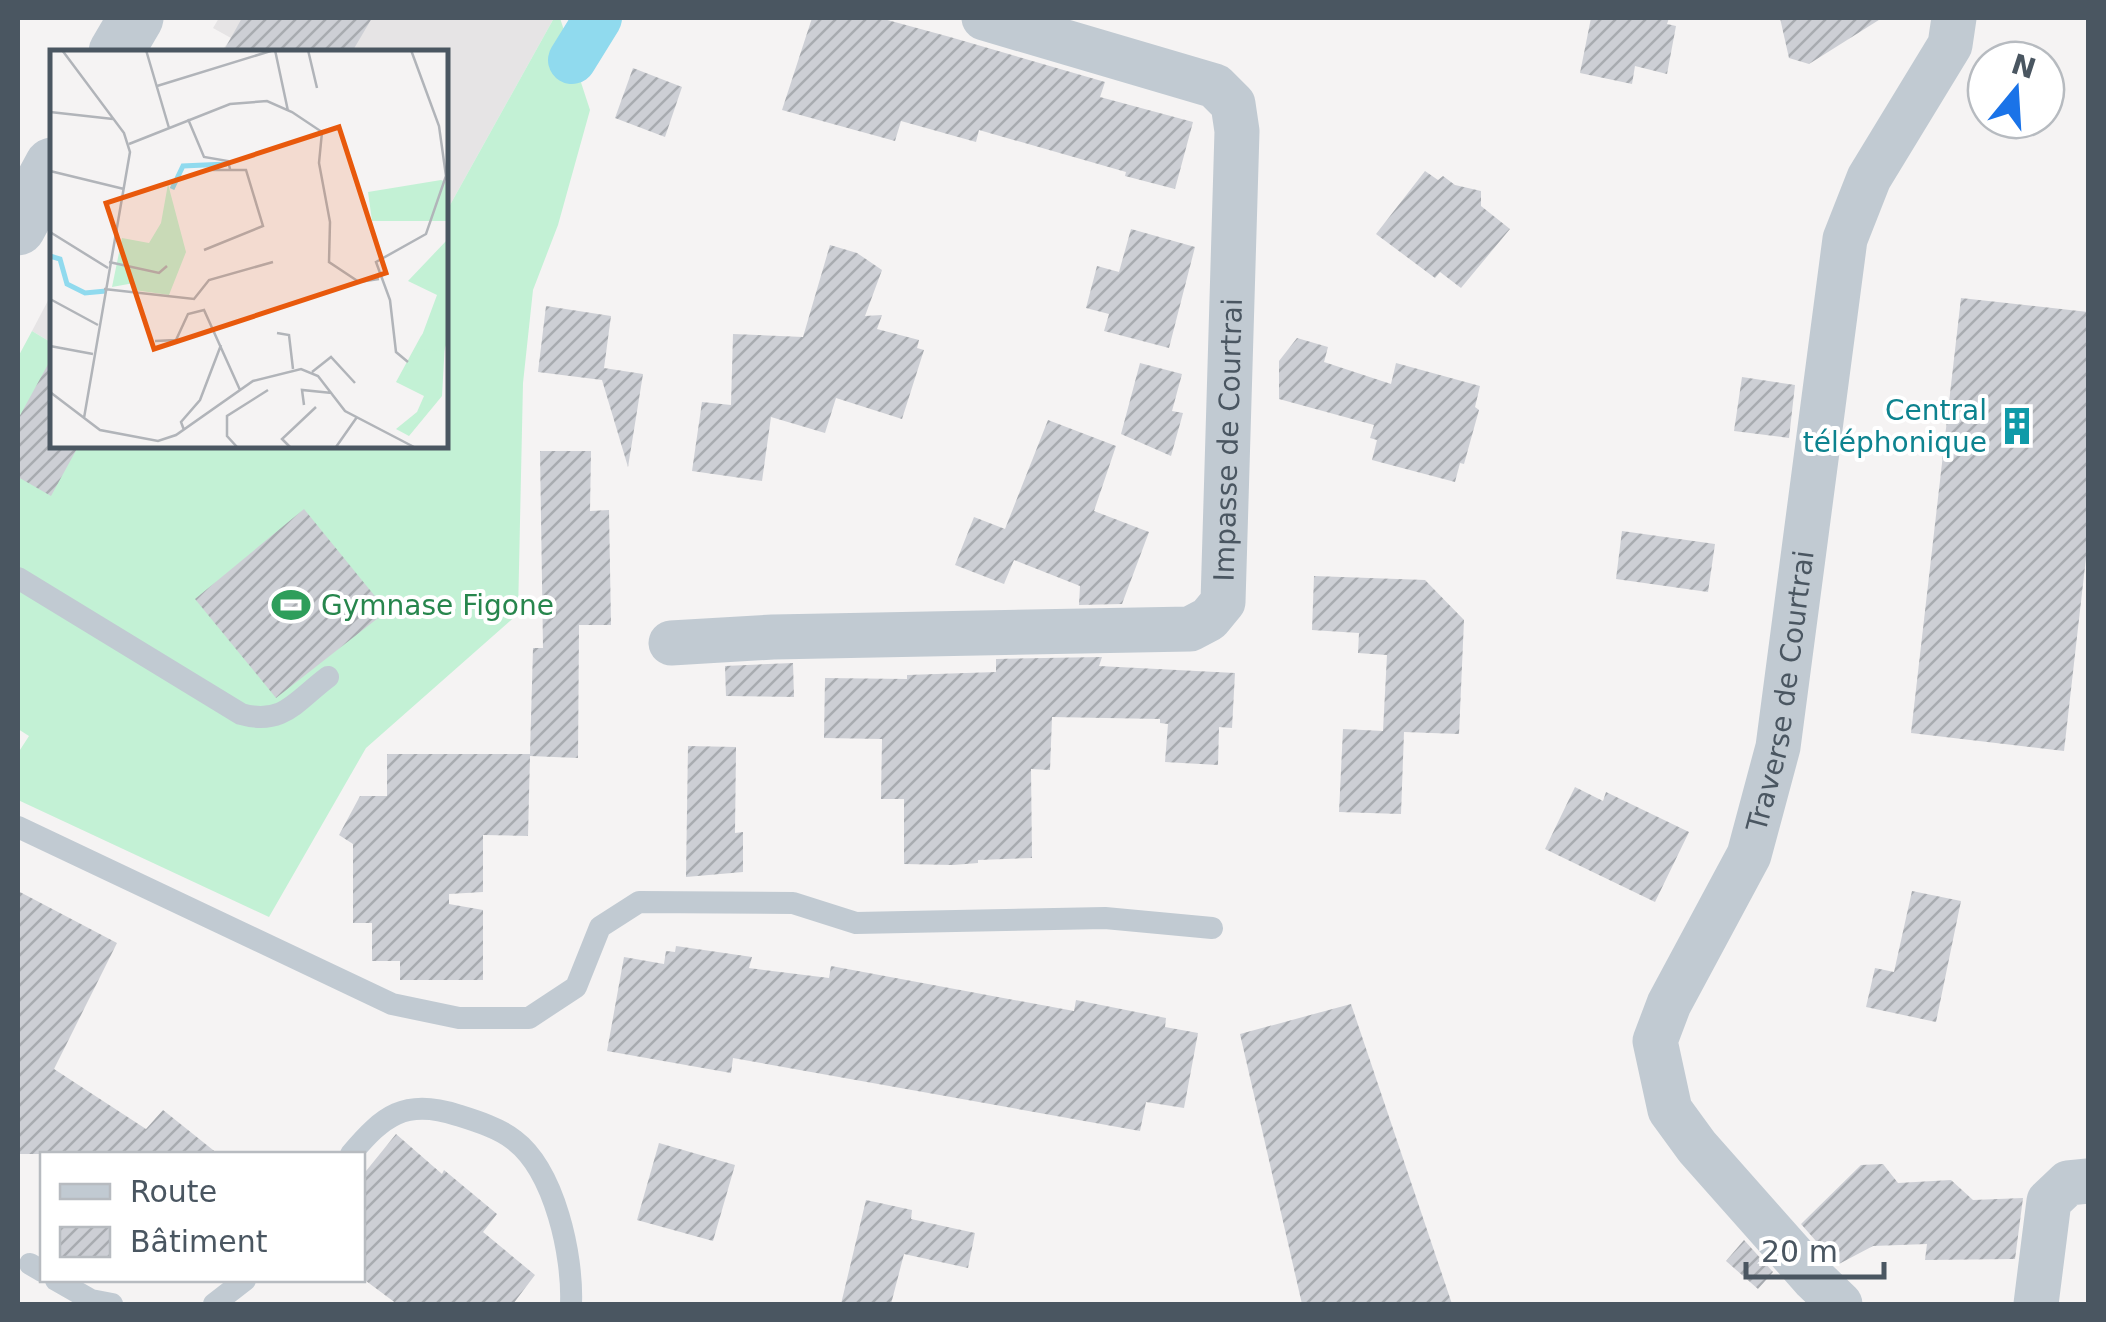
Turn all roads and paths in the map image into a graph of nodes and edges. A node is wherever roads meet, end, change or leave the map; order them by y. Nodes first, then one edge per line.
1 (136, 18) edge
2 (984, 18) edge
3 (1954, 18) edge
4 (1105, 33) edge
5 (117, 50) edge
6 (50, 170) edge
7 (18, 228) edge
8 (18, 578) edge
9 (671, 643) dead end
10 (328, 676) dead end
11 (18, 827) edge
12 (1212, 928) dead end
13 (353, 1152) edge
14 (2088, 1181) edge
15 (60, 1282) edge
16 (242, 1282) edge
17 (112, 1304) edge
18 (214, 1304) edge
19 (571, 1304) edge
20 (1840, 1304) edge
21 (2036, 1304) edge

1 - 5 street
2 - 4 street, Impasse de Courtrai
3 - 20 street, Traverse de Courtrai
4 - 9 street, Impasse de Courtrai
6 - 7 street
8 - 10 lane
11 - 12 lane
13 - 19 lane
14 - 21 street
15 - 17 lane
16 - 18 lane

